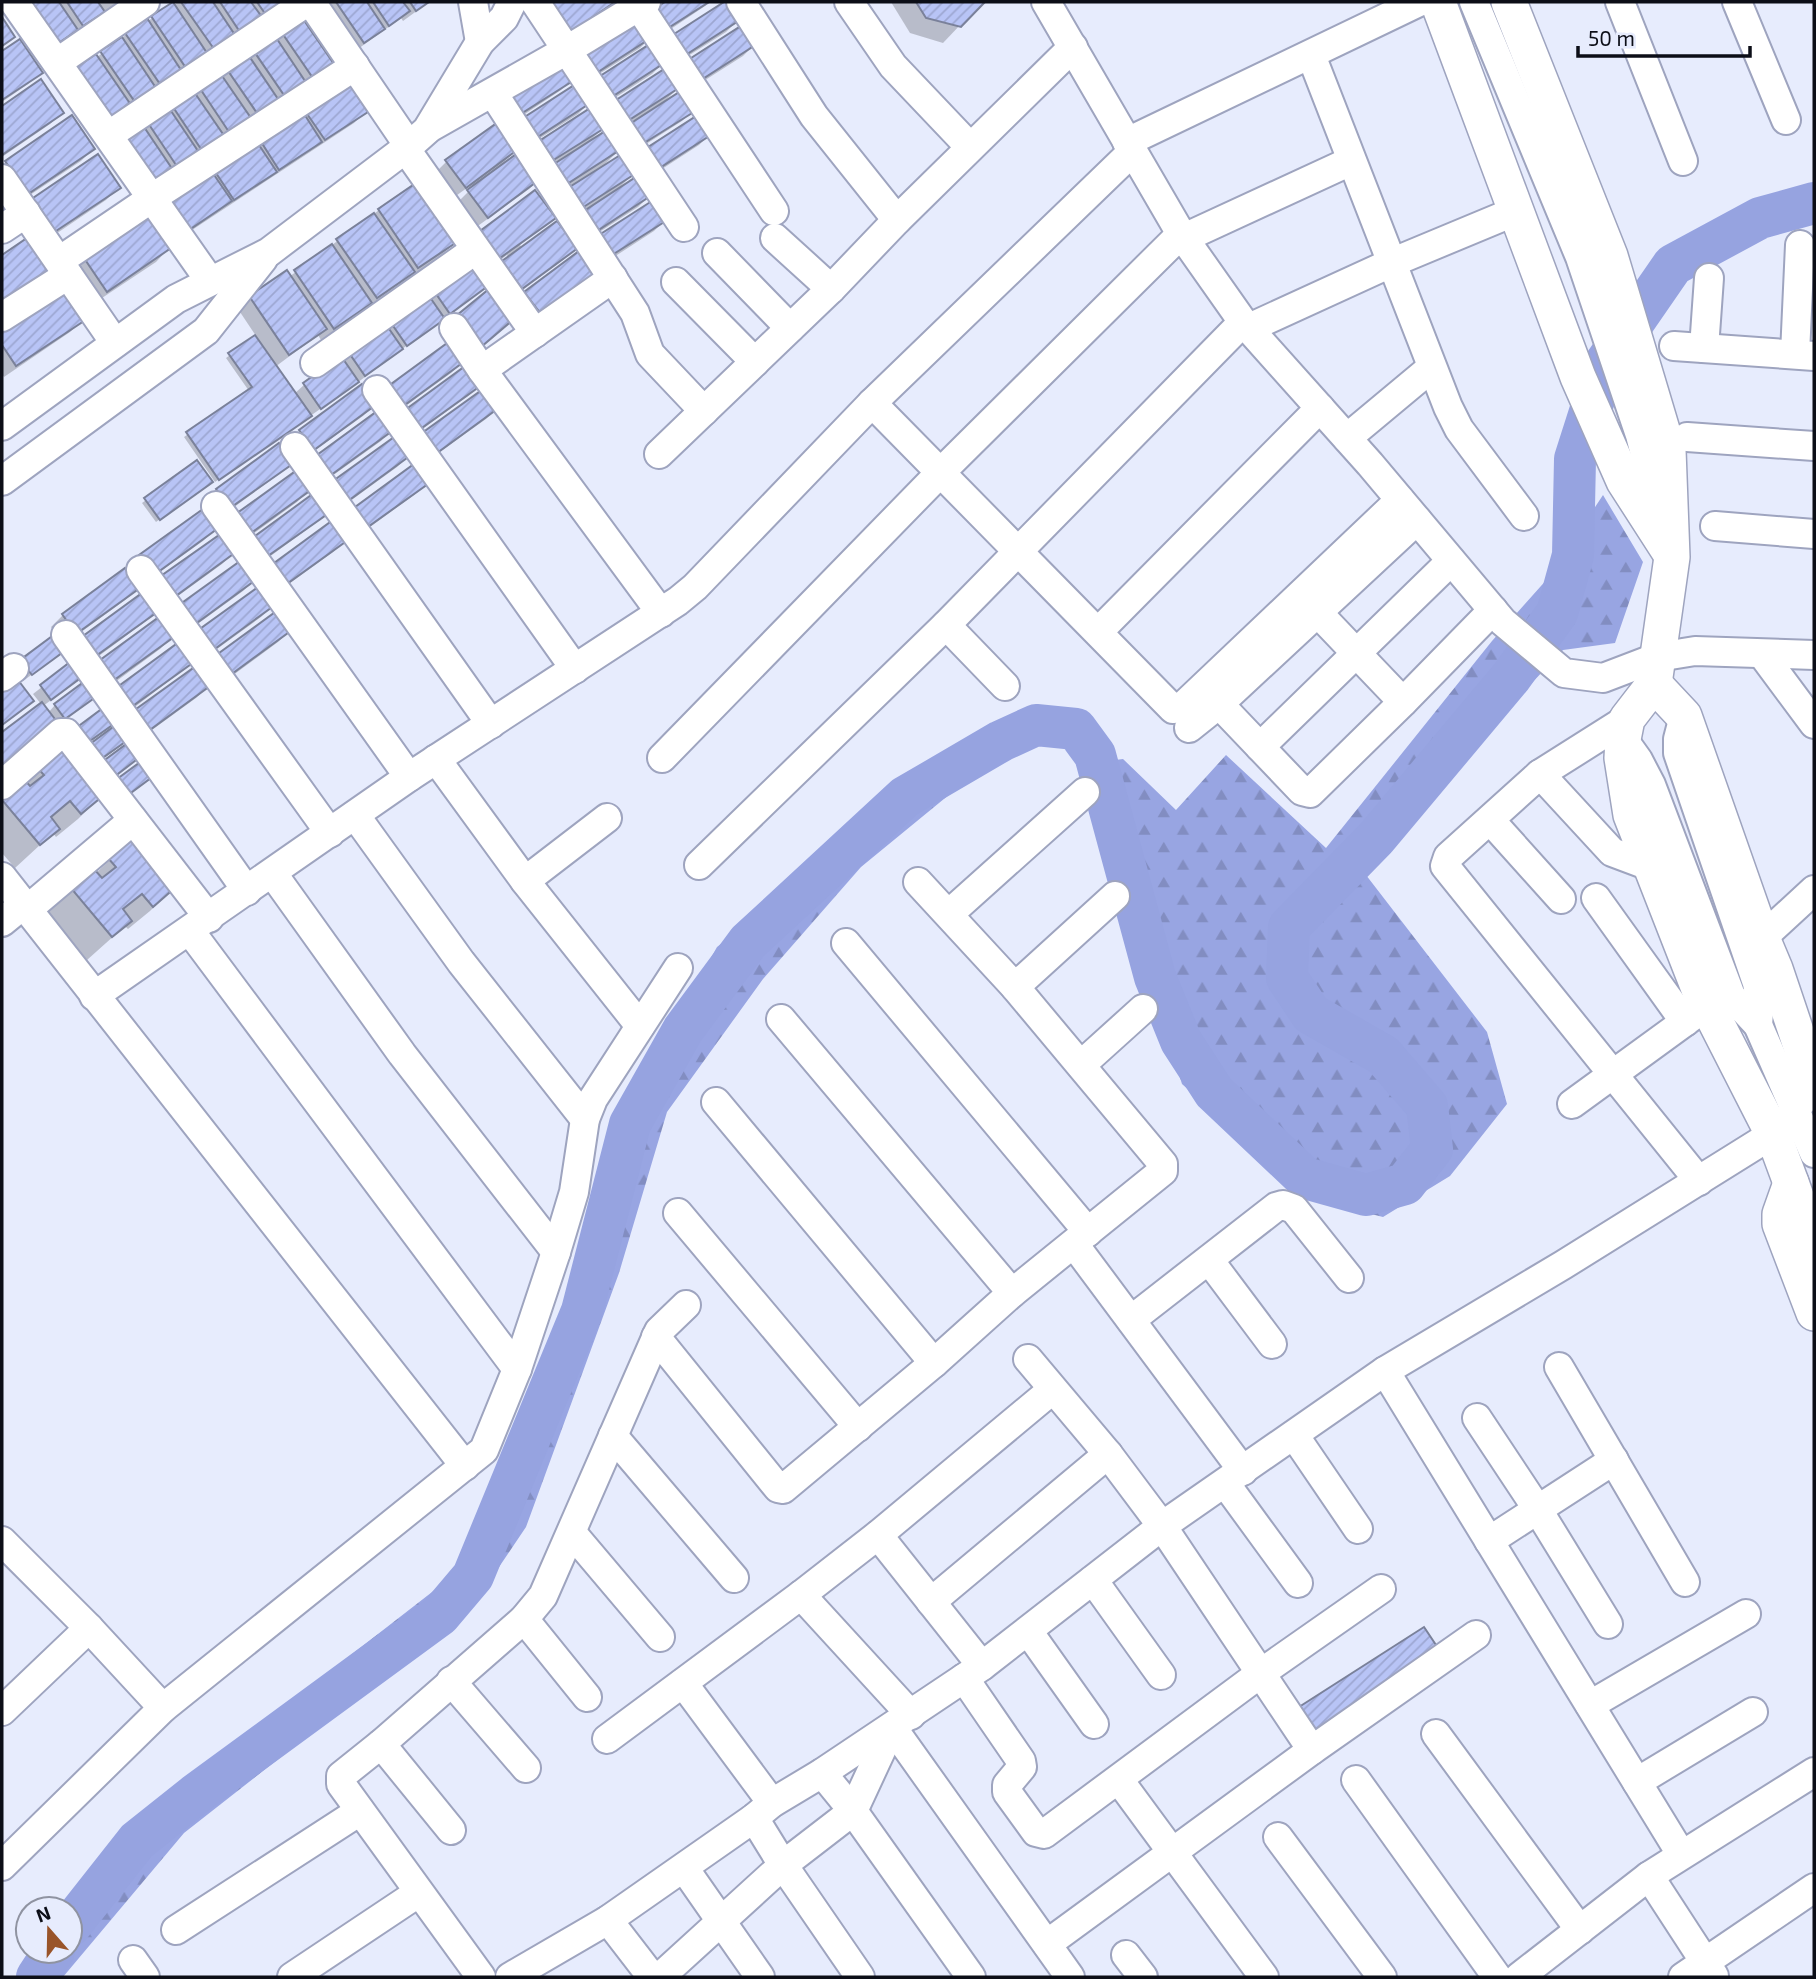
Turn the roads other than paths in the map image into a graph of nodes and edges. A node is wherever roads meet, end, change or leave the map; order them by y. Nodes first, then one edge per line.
1 (14, 2) edge
2 (145, 2) edge
3 (309, 2) edge
4 (473, 2) edge
5 (512, 2) edge
6 (535, 2) edge
7 (741, 2) edge
8 (849, 2) edge
9 (1046, 2) edge
10 (1419, 2) edge
11 (1438, 2) edge
12 (1474, 2) edge
13 (1508, 2) edge
14 (1620, 2) edge
15 (1737, 2) edge
16 (641, 3) edge
17 (480, 42) junction
18 (1073, 47) junction
19 (567, 50) junction
20 (1311, 55) junction
21 (58, 62) junction
22 (355, 66) junction
23 (494, 93) junction
24 (1786, 120) dead end
25 (109, 135) junction
26 (414, 141) junction
27 (1130, 146) junction
28 (970, 147) junction
29 (1351, 161) junction
30 (1683, 161) dead end
31 (2, 178) edge
32 (152, 198) junction
33 (1516, 211) junction
34 (26, 213) junction
35 (897, 220) junction
36 (684, 227) dead end
37 (2, 229) edge
38 (1182, 236) junction
39 (1800, 245) dead end
40 (475, 250) junction
41 (269, 252) junction
42 (717, 253) dead end
43 (1391, 263) junction
44 (63, 268) junction
45 (612, 278) junction
46 (1709, 278) dead end
47 (210, 281) junction
48 (676, 282) dead end
49 (831, 289) junction
50 (2, 317) edge
51 (1246, 325) junction
52 (454, 328) dead end
53 (790, 328) junction
54 (535, 333) junction
55 (115, 343) junction
56 (1674, 346) dead end
57 (1704, 348) junction
58 (1805, 355) edge
59 (755, 362) junction
60 (315, 363) dead end
61 (1431, 368) junction
62 (482, 370) junction
63 (377, 390) dead end
64 (872, 403) junction
65 (1320, 408) junction
66 (704, 411) junction
67 (2, 426) edge
68 (1687, 437) dead end
69 (1347, 438) junction
70 (1814, 446) edge
71 (295, 447) dead end
72 (659, 454) dead end
73 (940, 472) junction
74 (2, 481) edge
75 (216, 506) dead end
76 (1408, 510) junction
77 (1524, 516) dead end
78 (1715, 526) dead end
79 (1814, 534) edge
80 (1019, 551) junction
81 (1672, 557) junction
82 (1451, 561) junction
83 (141, 570) dead end
84 (661, 613) junction
85 (1318, 613) junction
86 (1498, 616) junction
87 (946, 625) junction
88 (1099, 631) junction
89 (66, 635) dead end
90 (1358, 654) junction
91 (1762, 654) junction
92 (1814, 655) edge
93 (575, 668) junction
94 (1656, 670) junction
95 (1005, 686) dead end
96 (1403, 702) junction
97 (1219, 704) junction
98 (1684, 716) junction
99 (491, 723) junction
100 (1814, 724) edge
101 (1189, 728) dead end
102 (1625, 729) junction
103 (1260, 747) junction
104 (662, 758) dead end
105 (436, 759) junction
106 (1540, 774) junction
107 (409, 777) junction
108 (2, 785) edge
109 (1085, 792) dead end
110 (355, 815) junction
111 (607, 818) dead end
112 (134, 821) junction
113 (1490, 821) junction
114 (330, 833) junction
115 (699, 865) dead end
116 (1652, 867) junction
117 (273, 874) junction
118 (2, 877) edge
119 (525, 881) junction
120 (918, 882) dead end
121 (1814, 890) edge
122 (247, 891) junction
123 (1115, 896) dead end
124 (1596, 898) dead end
125 (1561, 900) dead end
126 (26, 906) junction
127 (950, 914) junction
128 (2, 922) edge
129 (199, 924) junction
130 (1762, 938) junction
131 (846, 943) dead end
132 (678, 968) dead end
133 (1015, 987) junction
134 (94, 996) junction
135 (1143, 1009) dead end
136 (1697, 1014) junction
137 (781, 1019) dead end
138 (1758, 1025) junction
139 (640, 1027) junction
140 (1081, 1065) junction
141 (1613, 1075) junction
142 (1808, 1094) edge
143 (716, 1102) dead end
144 (1572, 1104) dead end
145 (585, 1119) junction
146 (1773, 1134) junction
147 (1814, 1153) edge
148 (1699, 1181) junction
149 (1791, 1183) junction
150 (677, 1213) dead end
151 (1081, 1238) junction
152 (1814, 1245) edge
153 (556, 1252) junction
154 (1209, 1260) junction
155 (1349, 1278) dead end
156 (1012, 1293) junction
157 (686, 1305) dead end
158 (1814, 1313) edge
159 (1131, 1320) junction
160 (656, 1336) junction
161 (1272, 1345) dead end
162 (1028, 1359) dead end
163 (934, 1363) junction
164 (1559, 1367) dead end
165 (517, 1369) junction
166 (1385, 1371) junction
167 (1052, 1390) junction
168 (1477, 1418) dead end
169 (858, 1427) junction
170 (1294, 1435) junction
171 (613, 1436) junction
172 (1108, 1454) junction
173 (1614, 1460) junction
174 (465, 1466) junction
175 (1234, 1477) junction
176 (1538, 1510) junction
177 (1162, 1526) junction
178 (1358, 1529) dead end
179 (572, 1533) junction
180 (878, 1535) junction
181 (1489, 1541) junction
182 (4, 1548) edge
183 (734, 1578) dead end
184 (1093, 1580) junction
185 (1685, 1582) dead end
186 (1298, 1583) dead end
187 (1381, 1589) dead end
188 (802, 1595) junction
189 (931, 1602) junction
190 (1746, 1614) dead end
191 (524, 1619) junction
192 (1608, 1624) dead end
193 (89, 1628) junction
194 (1028, 1631) junction
195 (1476, 1635) dead end
196 (660, 1637) dead end
197 (973, 1672) junction
198 (1261, 1673) junction
199 (1161, 1675) dead end
200 (451, 1681) junction
201 (683, 1683) junction
202 (587, 1697) dead end
203 (1590, 1705) junction
204 (163, 1708) junction
205 (2, 1711) edge
206 (1753, 1712) dead end
207 (902, 1721) junction
208 (1094, 1724) dead end
209 (1436, 1734) dead end
210 (607, 1739) dead end
211 (381, 1744) junction
212 (1312, 1750) junction
213 (526, 1768) dead end
214 (1814, 1772) edge
215 (822, 1773) junction
216 (1119, 1780) junction
217 (1356, 1780) dead end
218 (1637, 1782) junction
219 (763, 1810) junction
220 (360, 1811) junction
221 (853, 1811) junction
222 (451, 1830) dead end
223 (1278, 1837) dead end
224 (1173, 1853) junction
225 (1681, 1854) junction
226 (783, 1865) junction
227 (2, 1866) edge
228 (684, 1868) junction
229 (1649, 1876) junction
230 (1814, 1888) edge
231 (418, 1893) junction
232 (608, 1920) junction
233 (721, 1922) junction
234 (176, 1930) dead end
235 (1580, 1930) junction
236 (1047, 1944) junction
237 (1701, 1972) edge
238 (292, 1977) edge
239 (481, 1977) edge
240 (510, 1977) edge
241 (652, 1977) edge
242 (660, 1977) edge
243 (760, 1977) edge
244 (860, 1977) edge
245 (971, 1977) edge
246 (1070, 1977) edge
247 (1264, 1977) edge
248 (1381, 1977) edge
249 (1497, 1977) edge
250 (1519, 1977) edge

1 - 21 street
2 - 21 street
3 - 22 street
3 - 25 street
4 - 17 street
5 - 17 street
6 - 19 street
7 - 35 street
8 - 28 street
9 - 18 street
10 - 20 street
11 - 33 main road
12 - 81 street
13 - 81 main road
14 - 30 street
15 - 24 street
16 - 19 street
16 - 49 street
17 - 26 street
18 - 27 street
18 - 28 street
19 - 23 street
19 - 36 street
20 - 27 street
20 - 29 street
21 - 25 street
22 - 26 street
22 - 32 street
23 - 26 street
23 - 45 street
25 - 32 street
26 - 40 street
26 - 41 street
27 - 38 street
27 - 64 street
28 - 35 street
29 - 38 street
29 - 43 street
31 - 34 street
32 - 44 street
32 - 47 street
33 - 43 street
33 - 81 main road
34 - 37 street
34 - 44 street
35 - 49 street
38 - 51 street
38 - 73 street
39 - 58 street
40 - 54 street
40 - 60 street
41 - 47 street
41 - 74 street
42 - 53 street
43 - 51 street
43 - 61 street
44 - 50 street
44 - 55 street
45 - 54 street
45 - 66 street
46 - 57 street
47 - 55 street
48 - 59 street
49 - 53 street
51 - 65 street
51 - 80 street
52 - 62 street
53 - 59 street
54 - 62 street
55 - 67 street
56 - 57 street
57 - 58 street
59 - 66 street
61 - 69 street
61 - 77 street
62 - 84 street
63 - 93 street
64 - 73 street
64 - 84 street
65 - 69 street
65 - 88 street
66 - 72 street
68 - 70 street
69 - 76 street
71 - 99 street
73 - 80 street
73 - 104 street
75 - 107 street
76 - 82 street
76 - 85 street
76 - 88 street
78 - 79 street
80 - 87 street
80 - 88 street
81 - 94 main road
82 - 86 street
82 - 90 street
83 - 114 street
84 - 93 street
85 - 90 street
85 - 97 street
86 - 94 street
86 - 96 street
87 - 95 street
87 - 115 street
89 - 122 street
90 - 96 street
90 - 103 street
91 - 92 street
91 - 94 street
91 - 100 street
93 - 99 street
94 - 98 main road
94 - 102 main road
96 - 103 street
97 - 101 street
97 - 103 street
98 - 130 main road
98 - 138 street
99 - 105 street
102 - 106 street
102 - 116 main road
102 - 138 street
105 - 107 street
105 - 119 street
106 - 113 street
106 - 116 street
107 - 110 street
108 - 112 street
109 - 127 street
110 - 114 street
110 - 145 street
111 - 119 street
112 - 126 street
112 - 129 street
113 - 125 street
113 - 141 street
114 - 117 street
116 - 136 main road
117 - 122 street
117 - 153 street
118 - 126 street
119 - 139 street
120 - 127 street
121 - 130 street
122 - 129 street
123 - 133 street
124 - 136 street
126 - 128 street
126 - 134 street
127 - 133 street
129 - 134 street
129 - 165 street
130 - 142 main road
131 - 151 street
132 - 139 street
133 - 140 street
134 - 174 street
135 - 140 street
136 - 141 street
136 - 146 main road
137 - 156 street
138 - 142 street
139 - 145 street
140 - 151 street
141 - 144 street
141 - 148 street
142 - 146 street
142 - 147 street
143 - 163 street
145 - 153 street
146 - 148 street
146 - 149 main road
148 - 166 street
149 - 152 main road
149 - 158 main road
150 - 169 street
151 - 156 street
151 - 159 street
153 - 165 street
154 - 155 street
154 - 159 street
154 - 161 street
156 - 163 street
157 - 160 street
159 - 175 street
160 - 169 street
160 - 171 street
162 - 167 street
163 - 169 street
164 - 173 street
165 - 174 street
166 - 170 street
166 - 181 street
167 - 172 street
167 - 180 street
168 - 176 street
170 - 175 street
170 - 178 street
171 - 179 street
171 - 183 street
172 - 177 street
172 - 189 street
173 - 176 street
173 - 185 street
174 - 204 street
175 - 177 street
175 - 186 street
176 - 181 street
176 - 192 street
177 - 184 street
177 - 198 street
179 - 191 street
179 - 196 street
180 - 188 street
180 - 189 street
181 - 203 street
182 - 193 street
184 - 194 street
184 - 199 street
187 - 198 street
188 - 201 street
188 - 207 street
189 - 197 street
190 - 203 street
191 - 200 street
191 - 202 street
193 - 204 street
193 - 205 street
194 - 197 street
194 - 208 street
195 - 212 street
197 - 207 street
197 - 216 street
198 - 212 street
198 - 216 street
200 - 211 street
200 - 213 street
201 - 210 street
201 - 219 street
203 - 218 street
204 - 227 street
206 - 218 street
207 - 215 street
207 - 221 street
207 - 236 street
209 - 235 street
211 - 220 street
211 - 222 street
212 - 224 street
214 - 225 street
215 - 219 street
215 - 221 street
216 - 224 street
217 - 249 street
218 - 225 street
219 - 226 street
219 - 228 street
220 - 231 street
220 - 234 street
221 - 226 street
221 - 245 street
223 - 248 street
224 - 236 street
224 - 247 street
225 - 229 street
226 - 233 street
226 - 244 street
228 - 232 street
228 - 233 street
229 - 235 street
229 - 237 street
230 - 237 street
231 - 238 street
231 - 239 street
232 - 240 street
232 - 241 street
233 - 242 street
233 - 243 street
235 - 250 street
236 - 246 street

